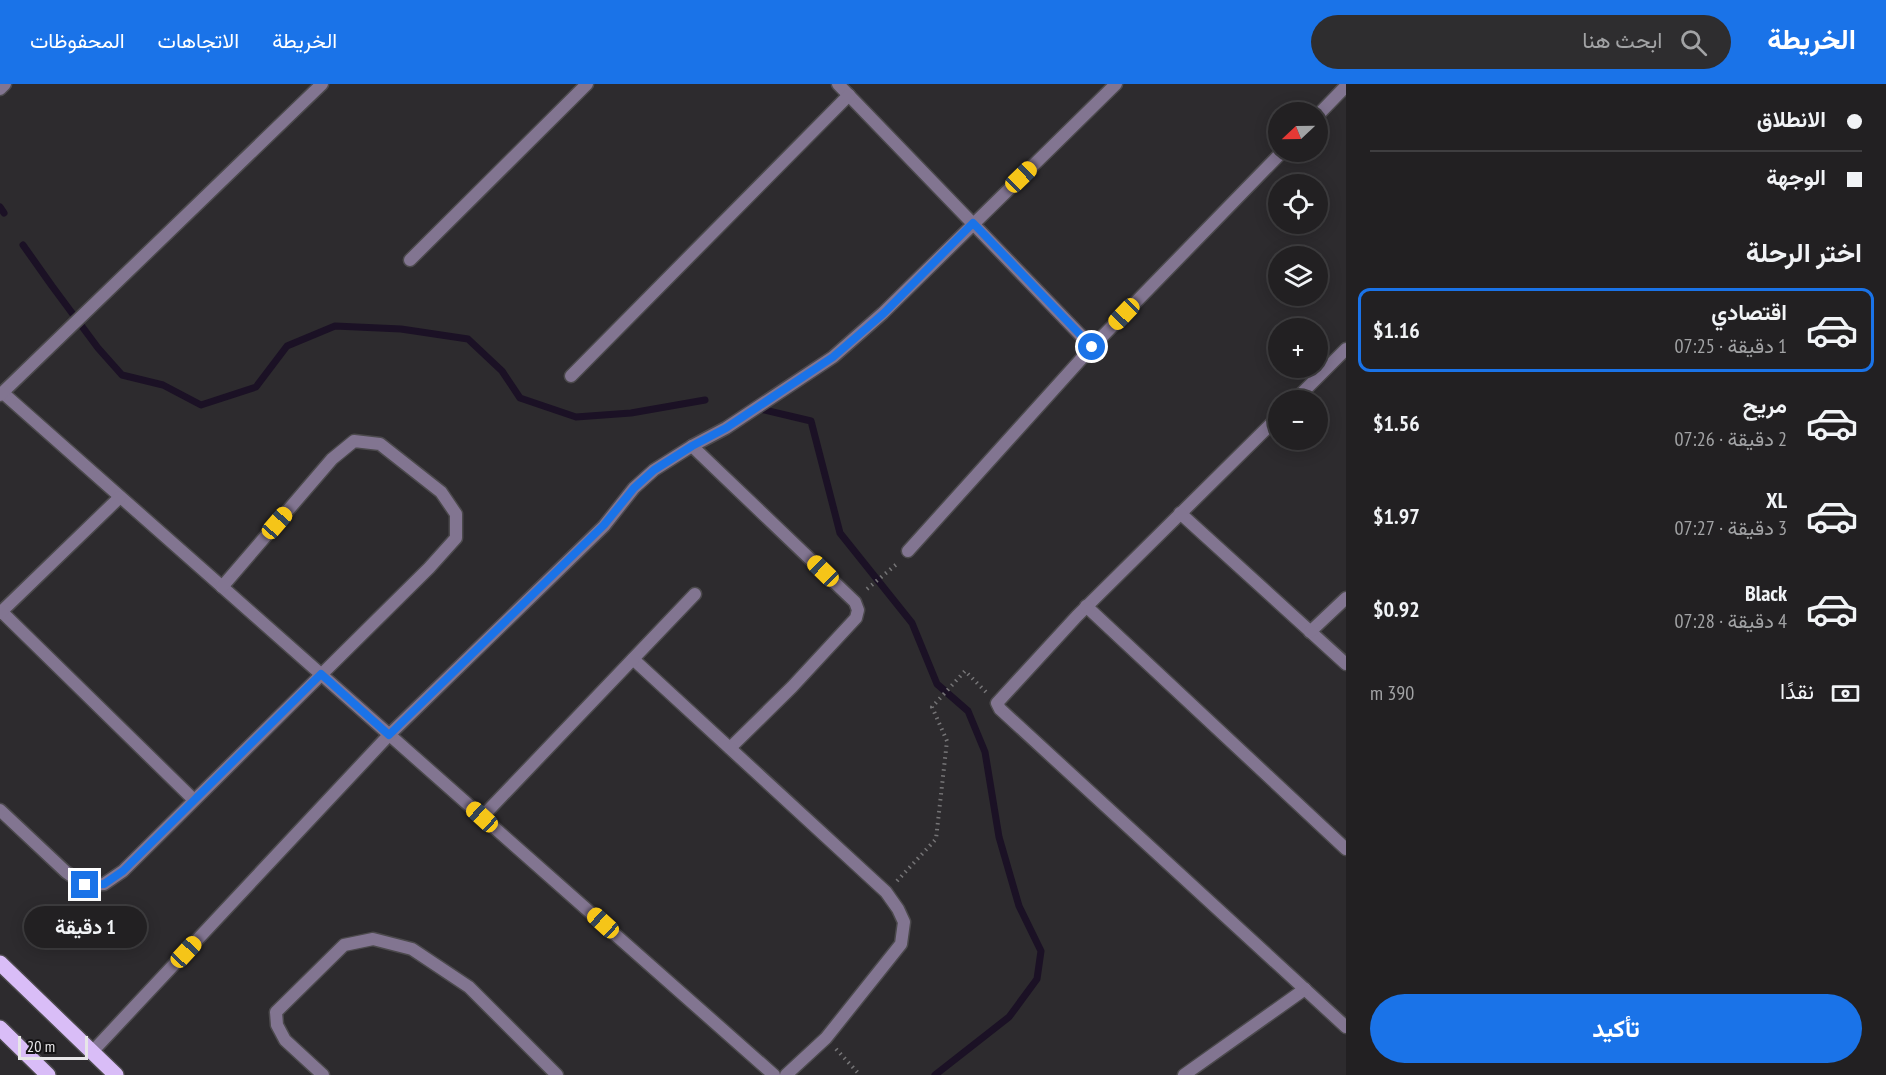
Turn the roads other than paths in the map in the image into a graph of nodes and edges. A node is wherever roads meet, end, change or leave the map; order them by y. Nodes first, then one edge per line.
1 (4, 84) edge
2 (322, 84) edge
3 (587, 84) edge
4 (839, 84) edge
5 (1116, 84) edge
6 (1346, 86) edge
7 (0, 88) edge
8 (849, 95) junction
9 (1328, 105) edge
10 (1272, 162) edge
11 (973, 223) junction
12 (410, 260) dead end
13 (1092, 347) junction
14 (1346, 349) edge
15 (570, 376) dead end
16 (1305, 390) edge
17 (1, 394) edge
18 (1268, 427) edge
19 (692, 446) junction
20 (120, 497) junction
21 (1180, 513) junction
22 (908, 551) dead end
23 (222, 587) junction
24 (694, 594) dead end
25 (1346, 598) edge
26 (1086, 606) junction
27 (1, 612) edge
28 (1310, 632) junction
29 (633, 658) junction
30 (1346, 664) edge
31 (321, 674) junction
32 (389, 735) junction
33 (730, 748) junction
34 (194, 800) junction
35 (0, 810) edge
36 (482, 817) junction
37 (1346, 849) edge
38 (0, 963) edge
39 (1305, 989) junction
40 (1346, 1027) edge
41 (0, 1028) edge
42 (92, 1052) junction
43 (48, 1075) edge
44 (116, 1075) edge
45 (323, 1075) edge
46 (557, 1075) edge
47 (774, 1075) edge
48 (786, 1075) edge
49 (1184, 1075) edge

1 - 7 street
2 - 17 street
3 - 12 street
4 - 8 street
5 - 11 street
6 - 9 street
8 - 11 street
8 - 15 street
10 - 13 street
11 - 13 street
11 - 19 street
13 - 22 street
14 - 16 street
17 - 20 street
18 - 21 street
19 - 32 street
19 - 33 street
20 - 23 street
20 - 27 street
21 - 26 street
21 - 28 street
23 - 31 street
23 - 31 street
24 - 29 street
25 - 28 street
26 - 37 street
26 - 39 street
27 - 34 street
28 - 30 street
29 - 33 street
29 - 36 street
31 - 32 street
31 - 34 street
32 - 36 street
32 - 42 street
33 - 48 street
34 - 35 street
36 - 47 street
38 - 42 main road
39 - 40 street
39 - 49 street
41 - 43 main road
42 - 44 main road
45 - 46 street

